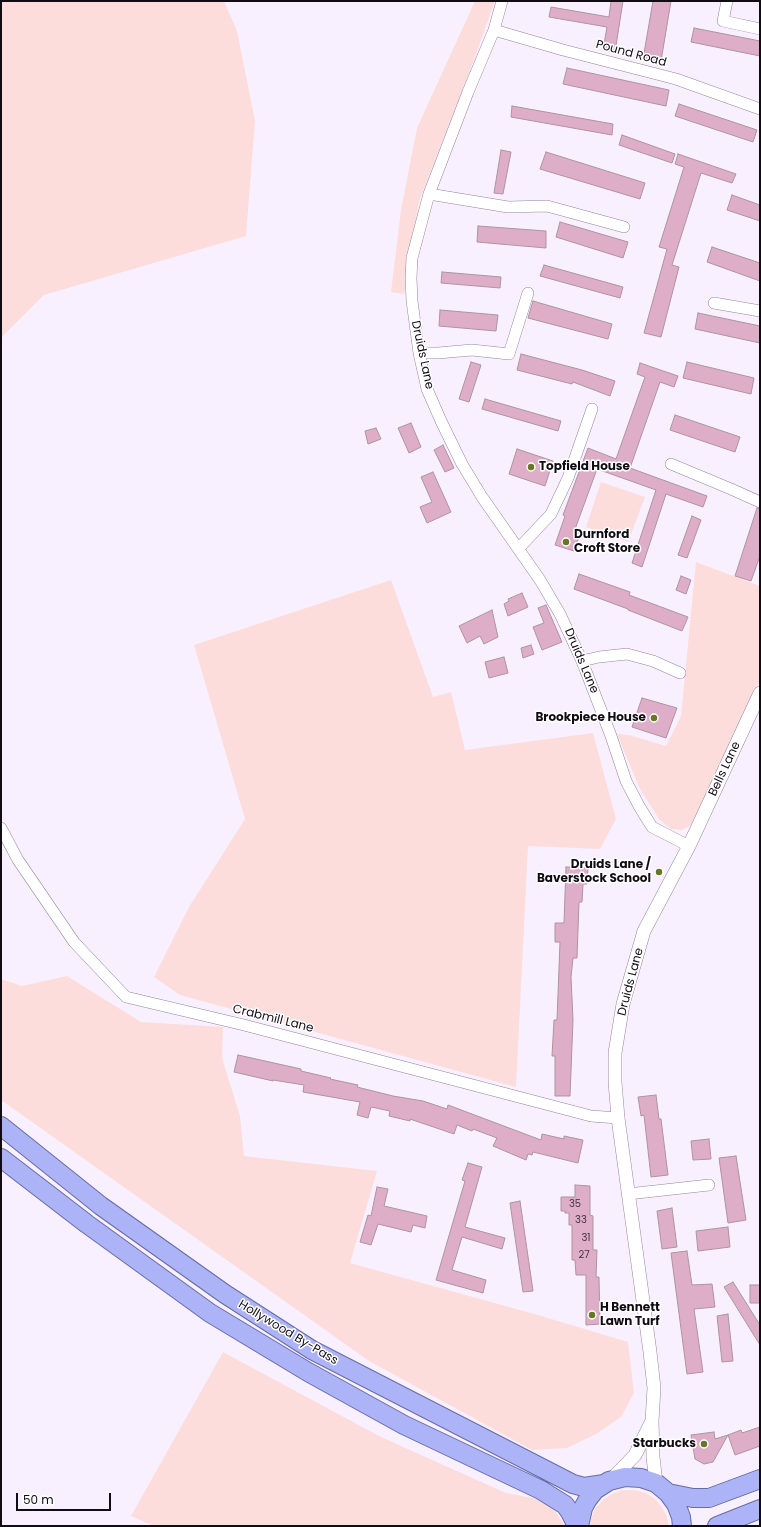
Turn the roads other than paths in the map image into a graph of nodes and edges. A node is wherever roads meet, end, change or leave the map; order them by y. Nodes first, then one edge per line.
1 (502, 1) edge
2 (727, 1) edge
3 (760, 29) edge
4 (494, 30) junction
5 (760, 109) edge
6 (429, 194) junction
7 (624, 227) dead end
8 (528, 293) dead end
9 (714, 303) dead end
10 (760, 311) edge
11 (419, 353) junction
12 (592, 409) dead end
13 (670, 464) dead end
14 (760, 502) edge
15 (519, 548) junction
16 (582, 662) junction
17 (680, 674) dead end
18 (760, 693) edge
19 (1, 828) edge
20 (690, 846) junction
21 (618, 1118) junction
22 (1, 1126) edge
23 (1, 1158) edge
24 (709, 1185) dead end
25 (628, 1194) junction
26 (652, 1421) junction
27 (760, 1479) edge
28 (607, 1482) junction
29 (662, 1488) junction
30 (760, 1509) edge
31 (578, 1526) edge
32 (682, 1526) edge
33 (717, 1526) edge

1 - 4 street, Druids Lane
2 - 3 street
4 - 5 street, Pound Road
4 - 6 street, Druids Lane
6 - 7 street
6 - 11 street, Druids Lane
8 - 11 street
9 - 10 street
11 - 15 street, Druids Lane
12 - 15 street
13 - 14 street
15 - 16 street, Druids Lane
16 - 17 street
16 - 20 street, Druids Lane
18 - 20 street, Bells Lane
19 - 21 street, Crabmill Lane
20 - 21 street, Druids Lane
21 - 25 street, Druids Lane
22 - 28 highway, Hollywood By-Pass
23 - 31 highway, Hollywood By-Pass
24 - 25 street
25 - 26 street, Druids Lane
26 - 28 street, Druids Lane
26 - 29 street, Druids Lane
27 - 29 highway, Hollywood By-Pass
28 - 29 highway, Hollywood By-Pass
28 - 31 highway
29 - 32 highway
30 - 33 highway

